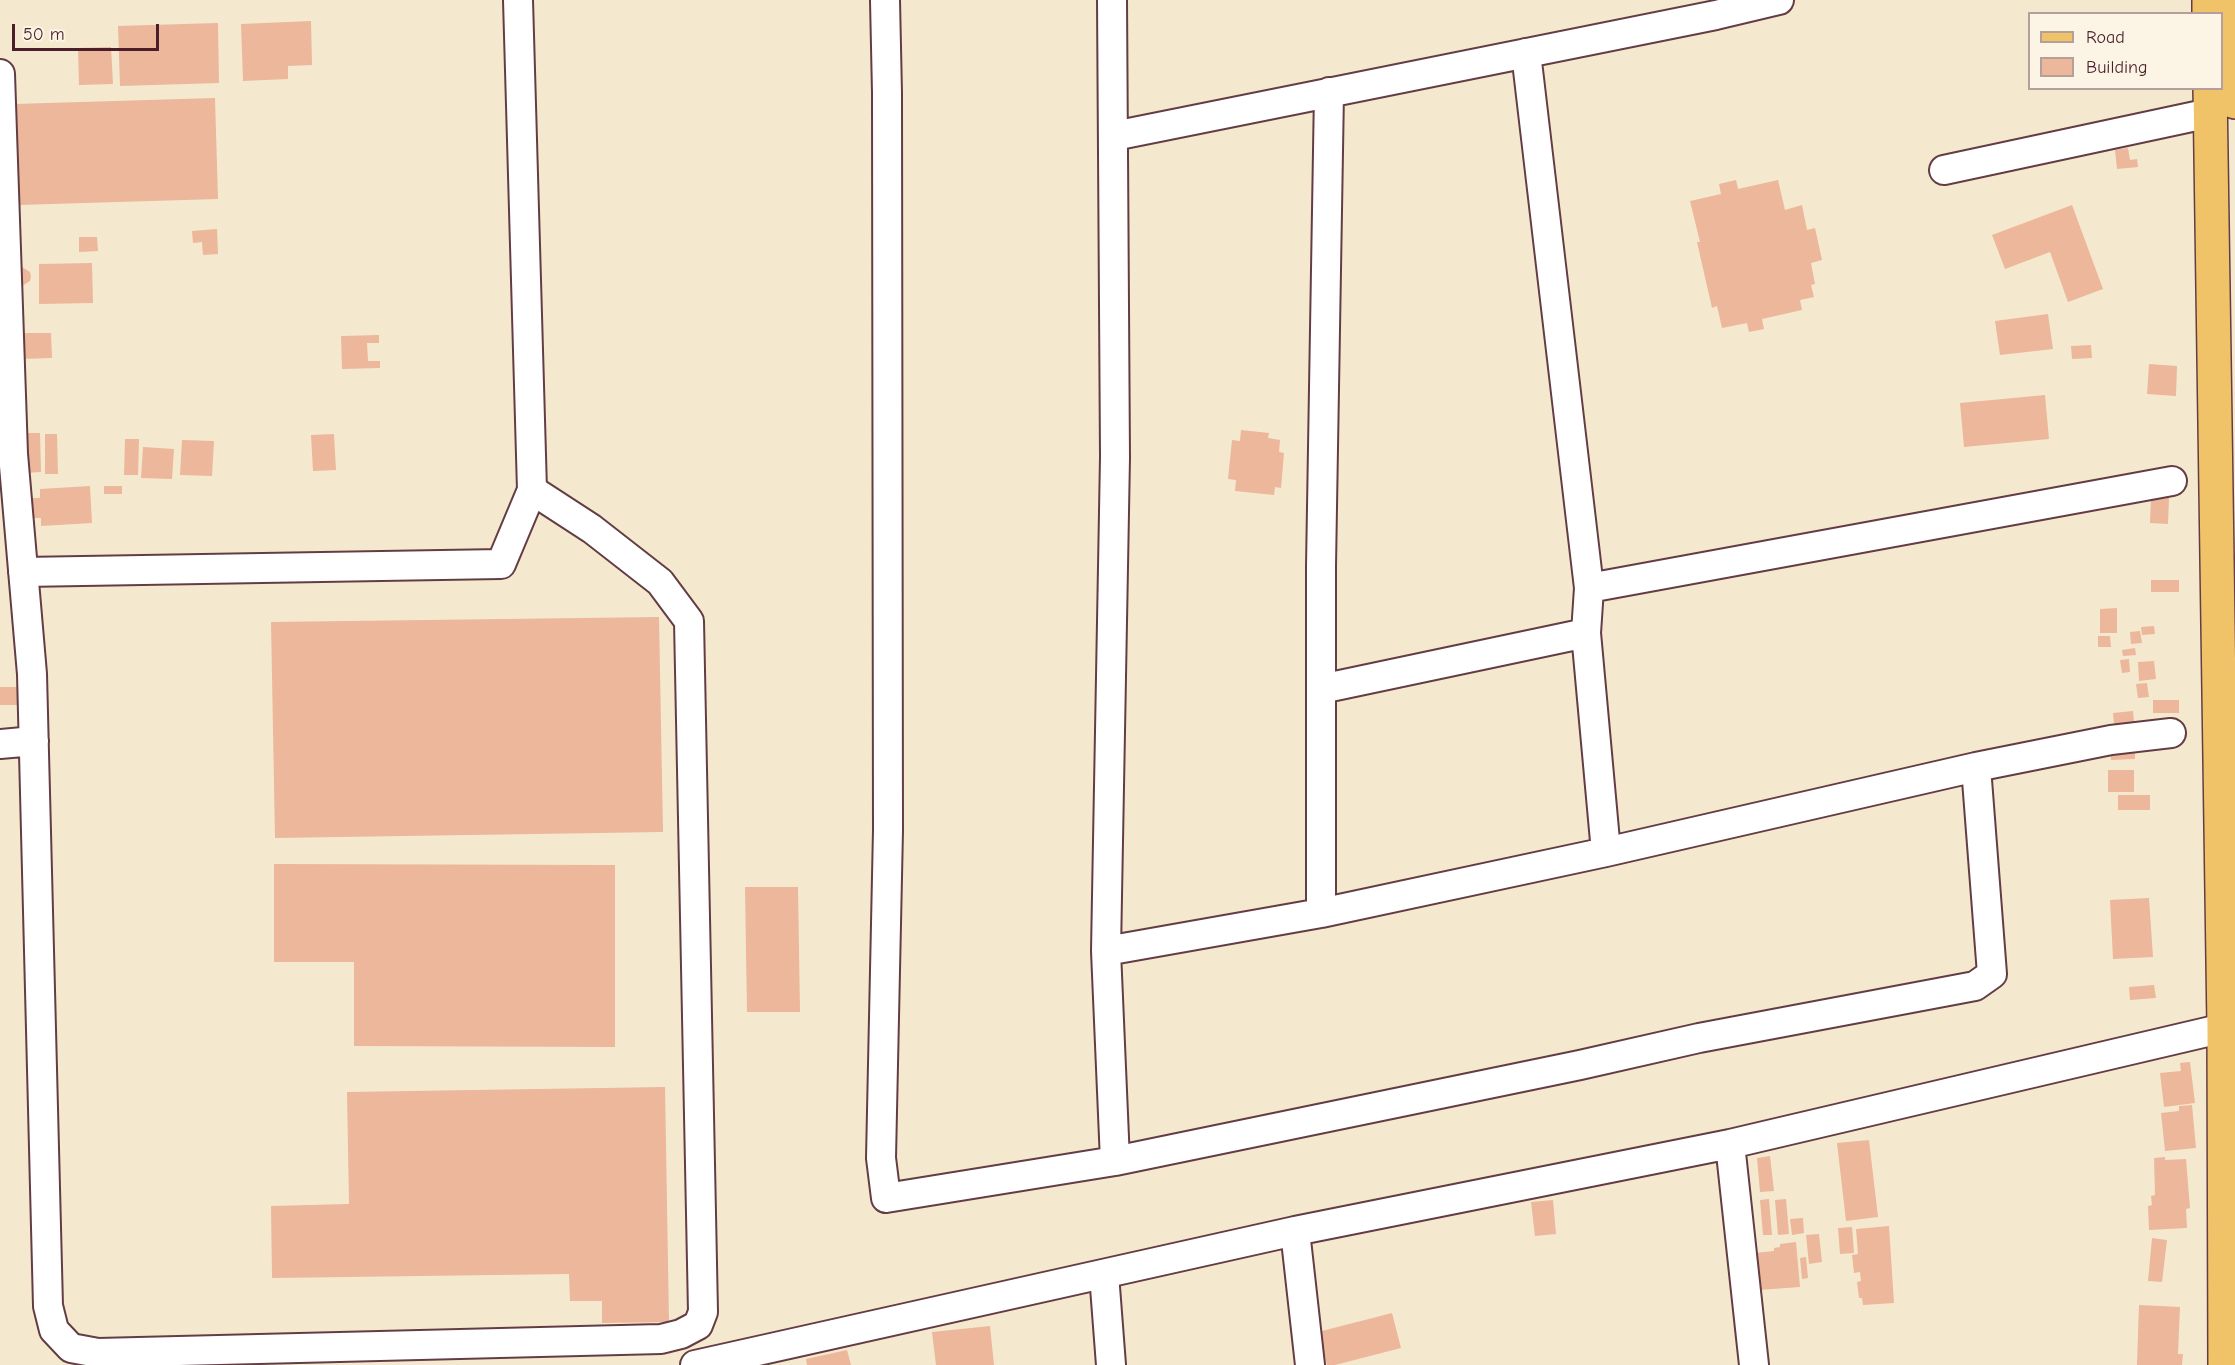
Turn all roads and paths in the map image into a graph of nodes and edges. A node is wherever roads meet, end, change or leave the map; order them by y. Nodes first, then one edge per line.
1 (518, 0) edge
2 (885, 0) edge
3 (1112, 0) edge
4 (1779, 0) edge
5 (2233, 0) edge
6 (1526, 53) junction
7 (2223, 67) edge
8 (0, 74) edge
9 (1329, 92) junction
10 (2218, 101) edge
11 (1114, 136) junction
12 (1944, 171) dead end
13 (2172, 482) dead end
14 (532, 490) junction
15 (23, 572) junction
16 (1589, 588) junction
17 (1586, 633) junction
18 (1321, 688) junction
19 (2171, 733) dead end
20 (34, 741) junction
21 (0, 744) edge
22 (1976, 767) junction
23 (1606, 852) junction
24 (1321, 914) junction
25 (1106, 951) junction
26 (2224, 1028) junction
27 (1730, 1144) junction
28 (1115, 1161) junction
29 (1294, 1231) junction
30 (1104, 1274) junction
31 (786, 1355) edge
32 (695, 1365) edge
33 (1111, 1365) edge
34 (1310, 1365) edge
35 (1754, 1365) edge
36 (2225, 1365) edge

1 - 14 street
2 - 28 street
3 - 11 street
4 - 6 street
5 - 7 main road
6 - 9 street
6 - 16 street
8 - 15 street
9 - 11 street
9 - 18 street
10 - 12 street
10 - 26 main road
11 - 25 street
13 - 16 street
14 - 15 street
14 - 20 street
15 - 20 street
16 - 17 street
17 - 18 street
17 - 23 street
18 - 24 street
19 - 22 street
20 - 21 street
22 - 23 street
22 - 28 street
23 - 24 street
24 - 25 street
25 - 28 street
26 - 27 street
26 - 36 main road
27 - 29 street
27 - 35 street
29 - 30 street
29 - 34 street
30 - 31 street
30 - 33 street
31 - 32 street

